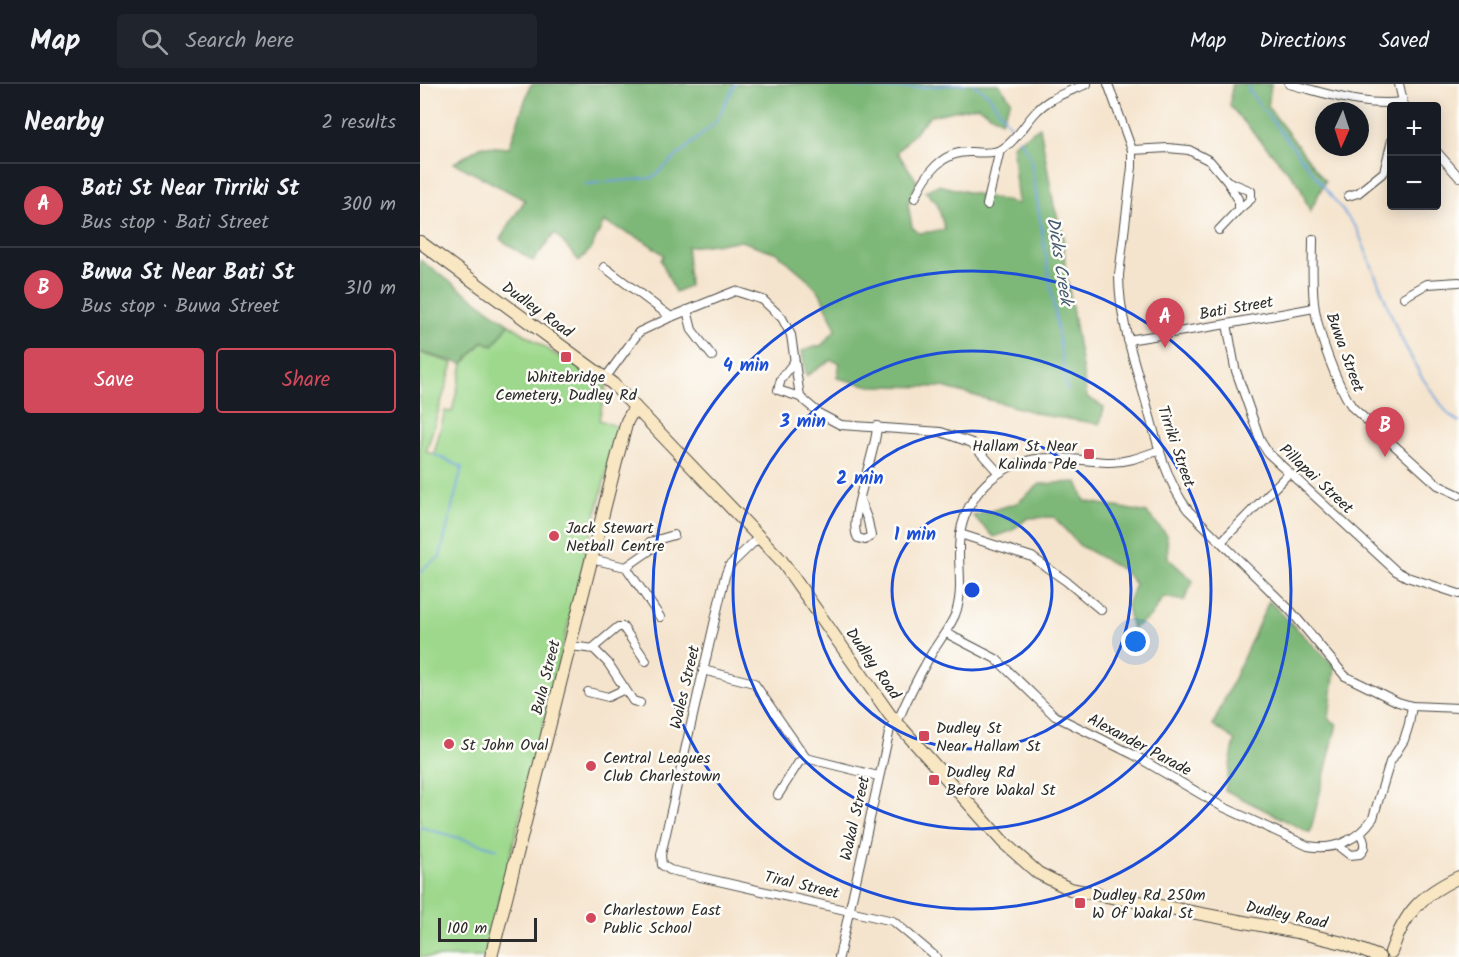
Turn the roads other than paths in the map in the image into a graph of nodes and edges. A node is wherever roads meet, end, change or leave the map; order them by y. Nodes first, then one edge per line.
1 (1087, 84) edge
2 (1108, 84) edge
3 (1289, 84) edge
4 (1400, 84) edge
5 (1403, 102) edge
6 (1387, 104) edge
7 (1000, 150) junction
8 (1132, 150) junction
9 (1388, 156) edge
10 (1441, 156) edge
11 (1459, 177) edge
12 (1227, 181) junction
13 (1348, 196) dead end
14 (915, 198) dead end
15 (987, 205) dead end
16 (1238, 210) junction
17 (1219, 230) dead end
18 (1312, 239) dead end
19 (420, 242) edge
20 (604, 267) dead end
21 (1459, 282) edge
22 (1404, 297) dead end
23 (1314, 308) junction
24 (687, 310) junction
25 (671, 317) junction
26 (1227, 324) junction
27 (1128, 340) junction
28 (712, 356) dead end
29 (794, 362) junction
30 (606, 377) junction
31 (800, 397) junction
32 (635, 407) junction
33 (877, 426) junction
34 (1160, 450) junction
35 (998, 472) junction
36 (1288, 474) junction
37 (1459, 495) edge
38 (860, 500) dead end
39 (960, 534) junction
40 (674, 535) dead end
41 (758, 538) junction
42 (1221, 542) junction
43 (591, 559) junction
44 (626, 567) junction
45 (1459, 594) edge
46 (1101, 610) dead end
47 (660, 617) dead end
48 (946, 633) junction
49 (571, 645) junction
50 (593, 648) junction
51 (646, 661) dead end
52 (703, 670) junction
53 (625, 689) junction
54 (588, 692) dead end
55 (640, 703) dead end
56 (1412, 705) junction
57 (1459, 708) edge
58 (897, 723) junction
59 (806, 758) junction
60 (878, 776) junction
61 (778, 795) dead end
62 (1360, 833) junction
63 (1337, 845) junction
64 (661, 855) joint
65 (1459, 877) edge
66 (848, 910) junction
67 (1387, 956) edge
68 (491, 957) edge
69 (839, 957) edge
70 (936, 957) edge

1 - 7 street
2 - 8 street, Tirriki Street
3 - 6 street
4 - 5 street
7 - 14 street
7 - 15 street
8 - 12 street
8 - 27 street, Tirriki Street
9 - 13 street
10 - 11 street
12 - 16 street
12 - 16 street
16 - 17 street
18 - 23 street, Buwa Street
19 - 30 main road, Dudley Road
20 - 25 street
21 - 22 street
23 - 26 street, Bati Street
23 - 37 street, Buwa Street
24 - 25 street
24 - 28 street
24 - 29 street
25 - 30 street
26 - 27 street, Bati Street
26 - 36 street, Pillapai Street
27 - 34 street, Tirriki Street
29 - 31 street
29 - 31 street
30 - 32 main road, Dudley Road
31 - 33 street
32 - 41 main road, Dudley Road
32 - 43 main road, Bula Street
33 - 35 street
33 - 38 street
34 - 35 street
34 - 42 street, Tirriki Street
35 - 39 street, Wakal Street
36 - 42 street
36 - 45 street, Pillapai Street
39 - 46 street
39 - 48 street, Wakal Street
40 - 44 street
41 - 52 street, Wales Street
41 - 58 main road, Dudley Road
42 - 56 street, Tirriki Street
43 - 44 street
43 - 49 main road, Bula Street
44 - 47 street
48 - 58 street, Wakal Street
48 - 63 street, Alexander Parade
49 - 50 street
49 - 68 main road, Bula Street
50 - 51 street
50 - 53 street
52 - 59 street
52 - 64 street, Wales Street
53 - 54 street
53 - 55 street
56 - 57 street, Tirriki Street
56 - 62 street, Alexander Parade
58 - 60 street, Wakal Street
58 - 67 main road, Dudley Road
59 - 60 street
59 - 61 street
60 - 66 street, Wakal Street
62 - 63 street, Alexander Parade
62 - 63 street, Alexander Parade
64 - 66 street, Tiral Street
65 - 67 main road
66 - 69 street, Wakal Street
66 - 70 street, Tiral Street

